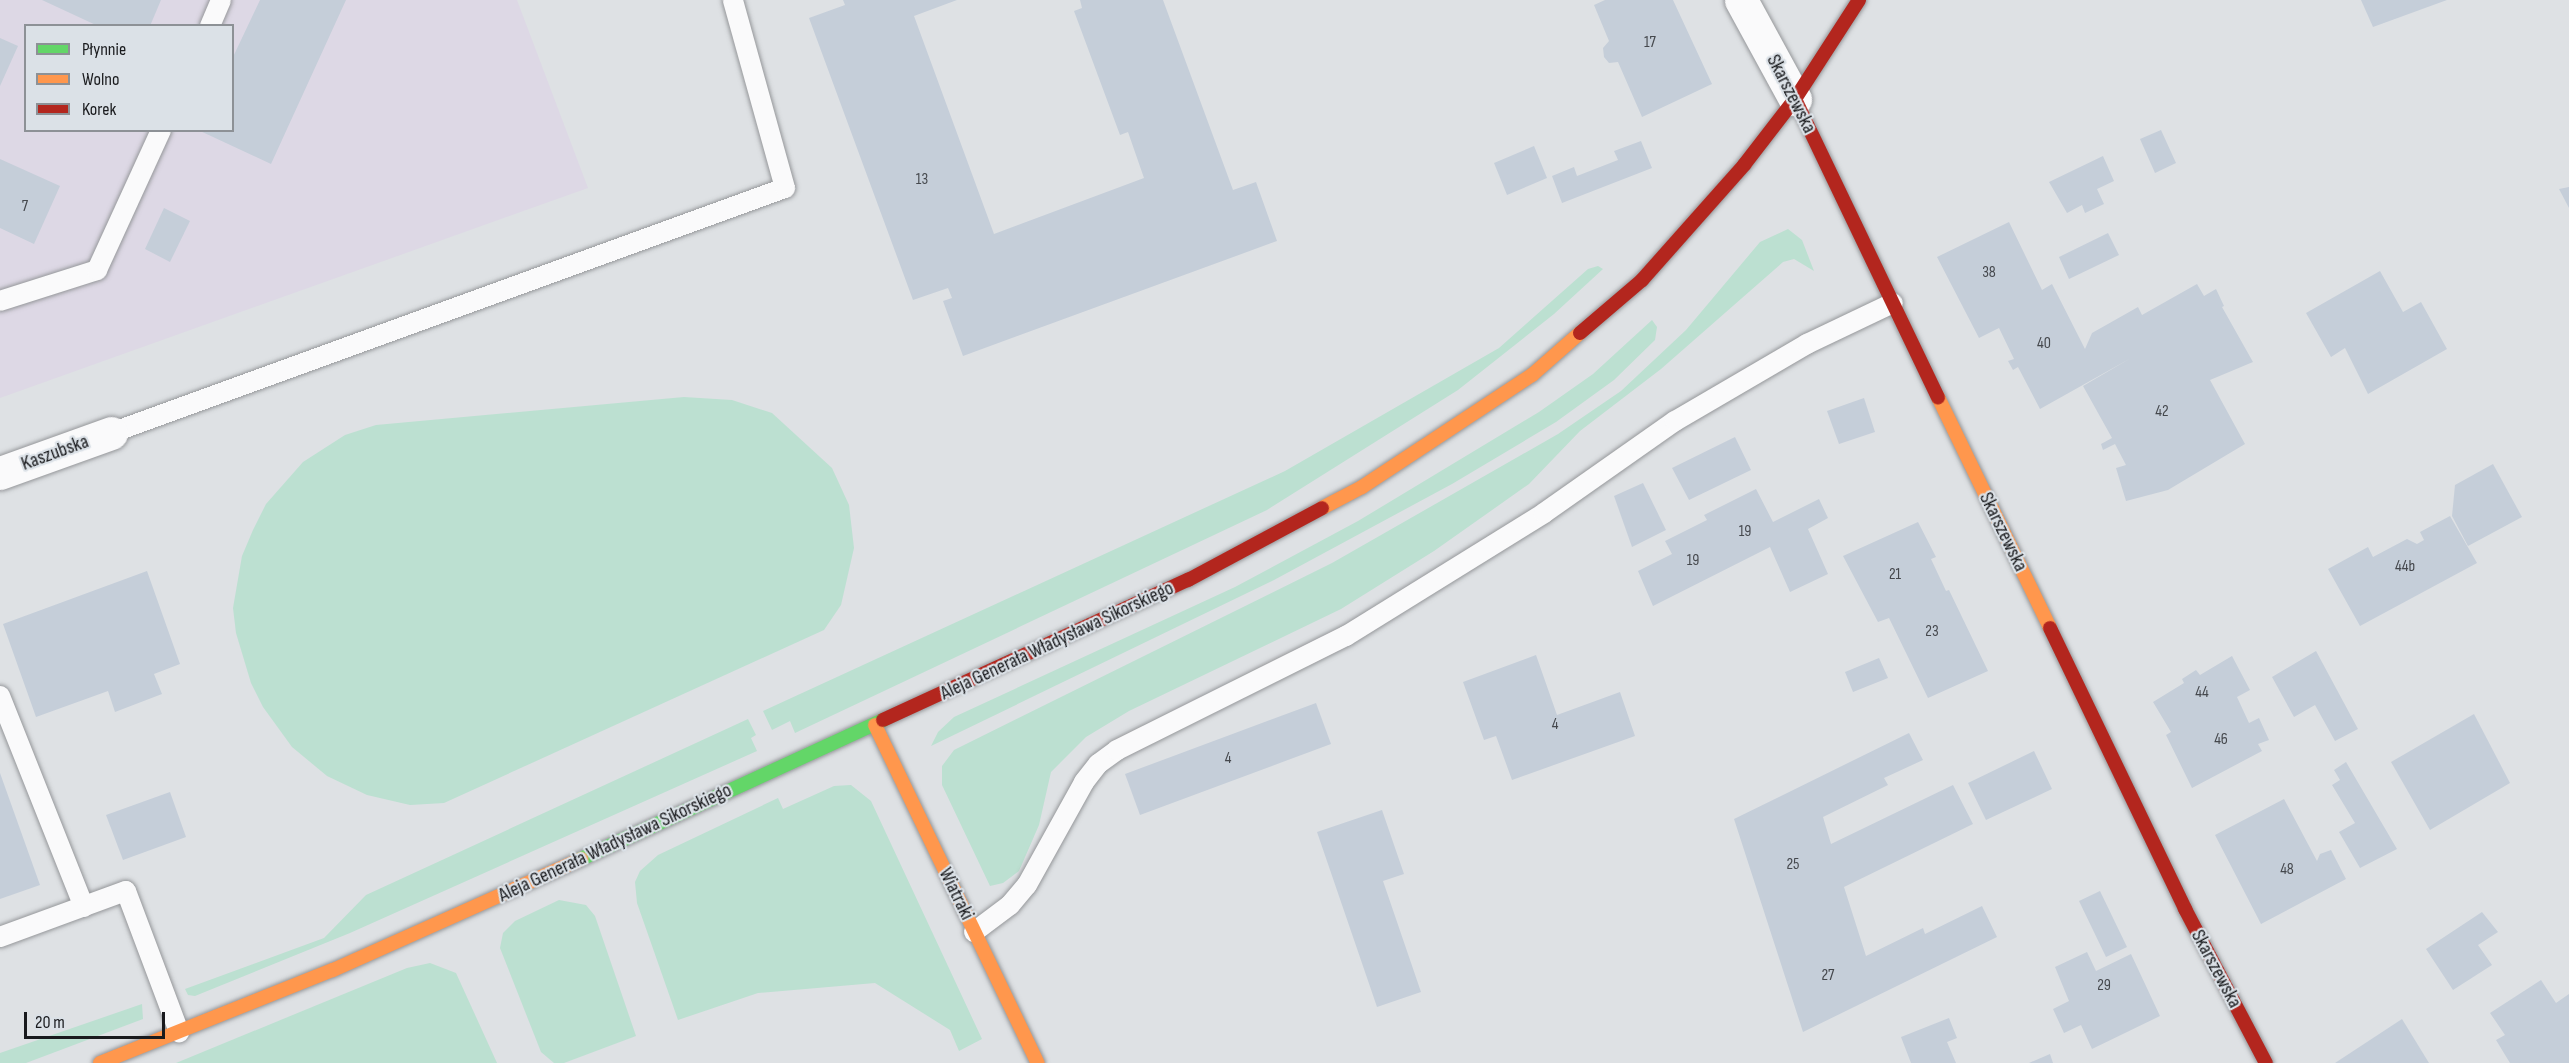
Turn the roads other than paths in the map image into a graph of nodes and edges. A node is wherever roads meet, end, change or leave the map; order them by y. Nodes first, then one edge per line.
1 (221, 0) edge
2 (733, 0) edge
3 (1741, 0) edge
4 (1859, 0) edge
5 (211, 24) edge
6 (1795, 99) junction
7 (160, 132) edge
8 (0, 301) edge
9 (1893, 303) junction
10 (111, 433) joint
11 (0, 473) edge
12 (0, 696) edge
13 (875, 725) junction
14 (84, 906) junction
15 (975, 932) junction
16 (0, 937) edge
17 (179, 1032) junction
18 (100, 1063) edge
19 (1038, 1063) edge
20 (2266, 1063) edge

1 - 5 lane
2 - 10 lane
3 - 6 street, Skarszewska
4 - 6 main road, Aleja Generała Władysława Sikorskiego
6 - 9 main road, Skarszewska
6 - 13 main road, Aleja Generała Władysława Sikorskiego
7 - 8 lane
9 - 15 lane
9 - 20 main road, Skarszewska
10 - 11 street, Kaszubska
12 - 14 lane
13 - 15 main road, Wiatraki
13 - 17 main road, Aleja Generała Władysława Sikorskiego
14 - 16 lane
14 - 17 lane
15 - 19 main road, Wiatraki
17 - 18 main road, Aleja Generała Władysława Sikorskiego

